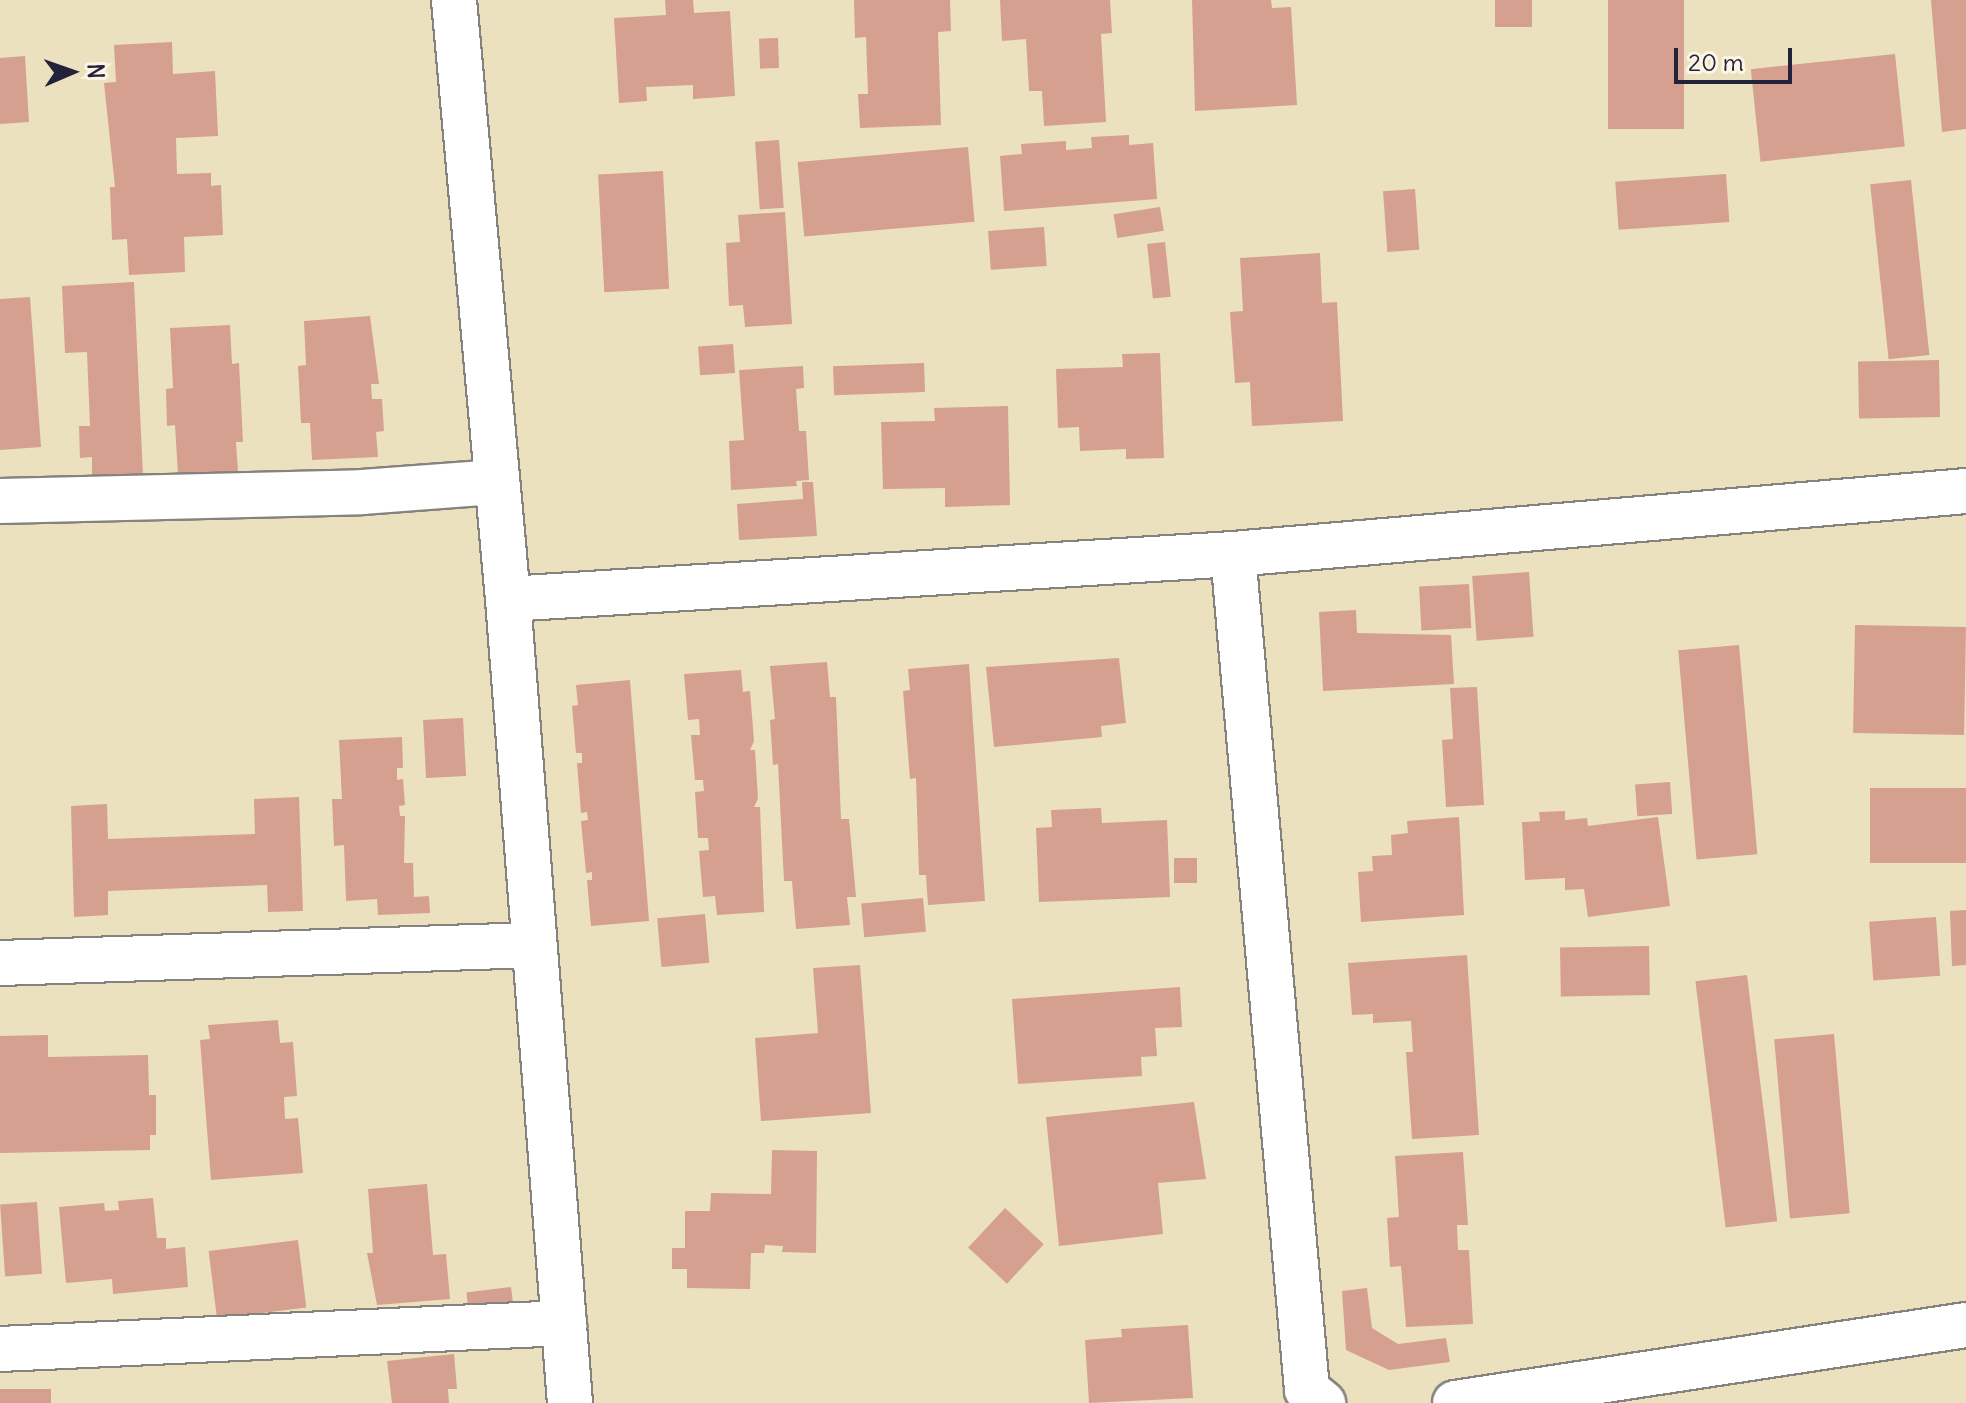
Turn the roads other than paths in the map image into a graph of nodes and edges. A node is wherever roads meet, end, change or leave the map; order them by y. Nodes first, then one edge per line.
1 (454, 0) edge
2 (495, 482) junction
3 (1966, 491) edge
4 (0, 501) edge
5 (1233, 554) junction
6 (508, 599) junction
7 (533, 945) junction
8 (0, 963) edge
9 (564, 1323) junction
10 (1966, 1325) edge
11 (0, 1349) edge
12 (570, 1403) edge
13 (1323, 1403) edge
14 (1455, 1403) edge

1 - 2 street
2 - 4 street
2 - 6 street
3 - 5 street
5 - 6 street
5 - 13 street
6 - 7 street
7 - 8 street
7 - 9 street
9 - 11 street
9 - 12 street
10 - 14 street

